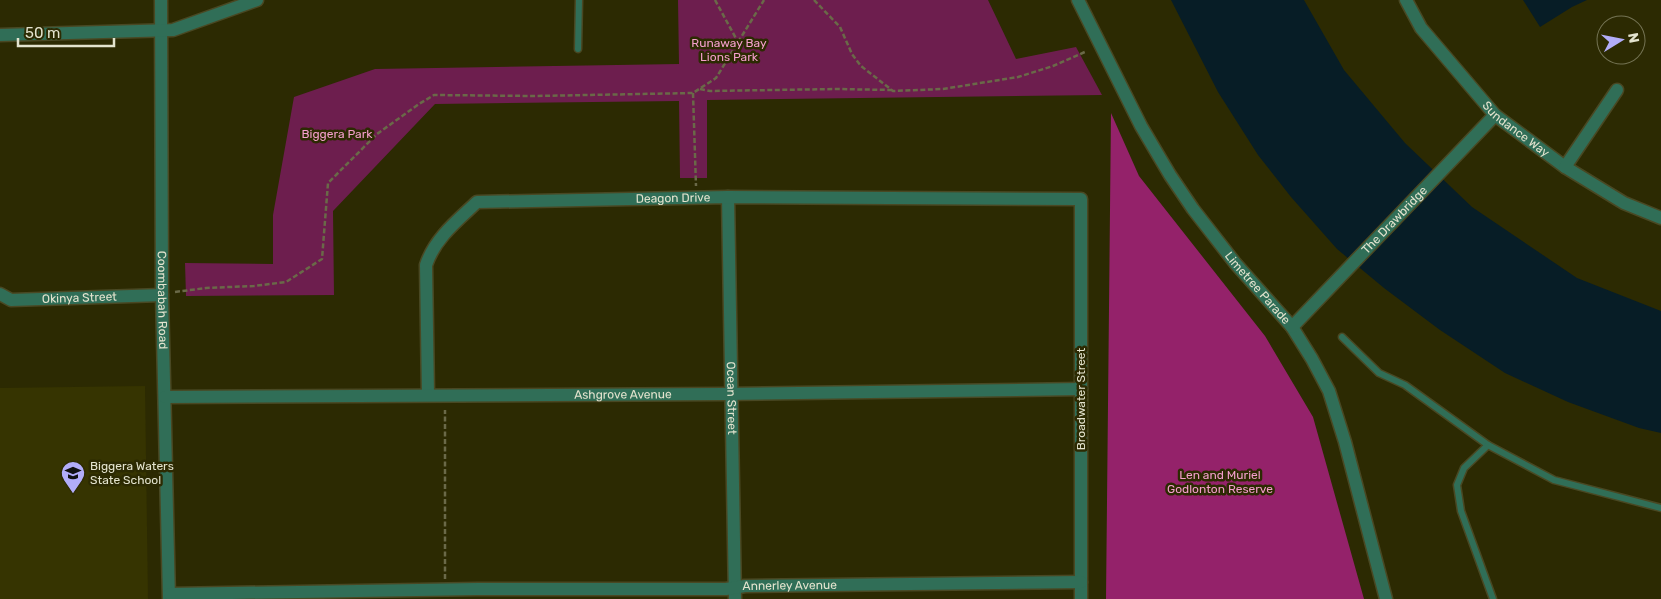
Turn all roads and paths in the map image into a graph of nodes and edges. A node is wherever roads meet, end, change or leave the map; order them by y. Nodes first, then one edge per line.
1 (161, 0) edge
2 (257, 0) edge
3 (579, 0) edge
4 (715, 0) edge
5 (764, 0) edge
6 (814, 0) edge
7 (1078, 0) edge
8 (1406, 0) edge
9 (162, 31) junction
10 (0, 35) edge
11 (738, 42) junction
12 (578, 49) dead end
13 (1087, 51) dead end
14 (698, 89) junction
15 (894, 90) junction
16 (1617, 90) dead end
17 (693, 93) junction
18 (1495, 115) junction
19 (1565, 167) junction
20 (728, 197) junction
21 (696, 198) junction
22 (1081, 200) joint
23 (1661, 218) edge
24 (0, 294) edge
25 (168, 294) junction
26 (1292, 327) junction
27 (1342, 337) dead end
28 (1081, 388) junction
29 (732, 394) junction
30 (428, 395) junction
31 (165, 397) junction
32 (446, 410) dead end
33 (1488, 445) junction
34 (1661, 508) edge
35 (1081, 582) junction
36 (445, 590) junction
37 (735, 593) edge
38 (170, 597) edge
39 (1081, 599) edge
40 (1386, 599) edge
41 (1493, 599) edge

1 - 9 street, Coombabah Road
2 - 9 street
3 - 12 lane
4 - 11 path
5 - 11 path
6 - 15 path
7 - 26 street, Limetree Parade
8 - 18 street, Sundance Way
9 - 10 street
9 - 25 street, Coombabah Road
11 - 14 path
13 - 15 path
14 - 15 path
14 - 17 path
16 - 19 street
17 - 21 path
17 - 25 path
18 - 19 street, Sundance Way
18 - 26 street, The Drawbridge
19 - 23 street, Sundance Way
20 - 21 street, Deagon Drive
20 - 22 street, Deagon Drive
20 - 29 street, Ocean Street
21 - 30 street, Deagon Drive
22 - 28 street, Broadwater Street
24 - 25 street, Okinya Street
25 - 31 street, Coombabah Road
26 - 40 street, Limetree Parade
27 - 33 lane
28 - 29 street, Ashgrove Avenue
28 - 35 street, Broadwater Street
29 - 30 street, Ashgrove Avenue
29 - 37 street, Ocean Street
30 - 31 street, Ashgrove Avenue
31 - 38 street, Coombabah Road
32 - 36 path
33 - 34 lane
33 - 41 lane
35 - 37 street, Annerley Avenue
35 - 39 street, Broadwater Street
36 - 37 street, Annerley Avenue
36 - 38 street, Annerley Avenue

